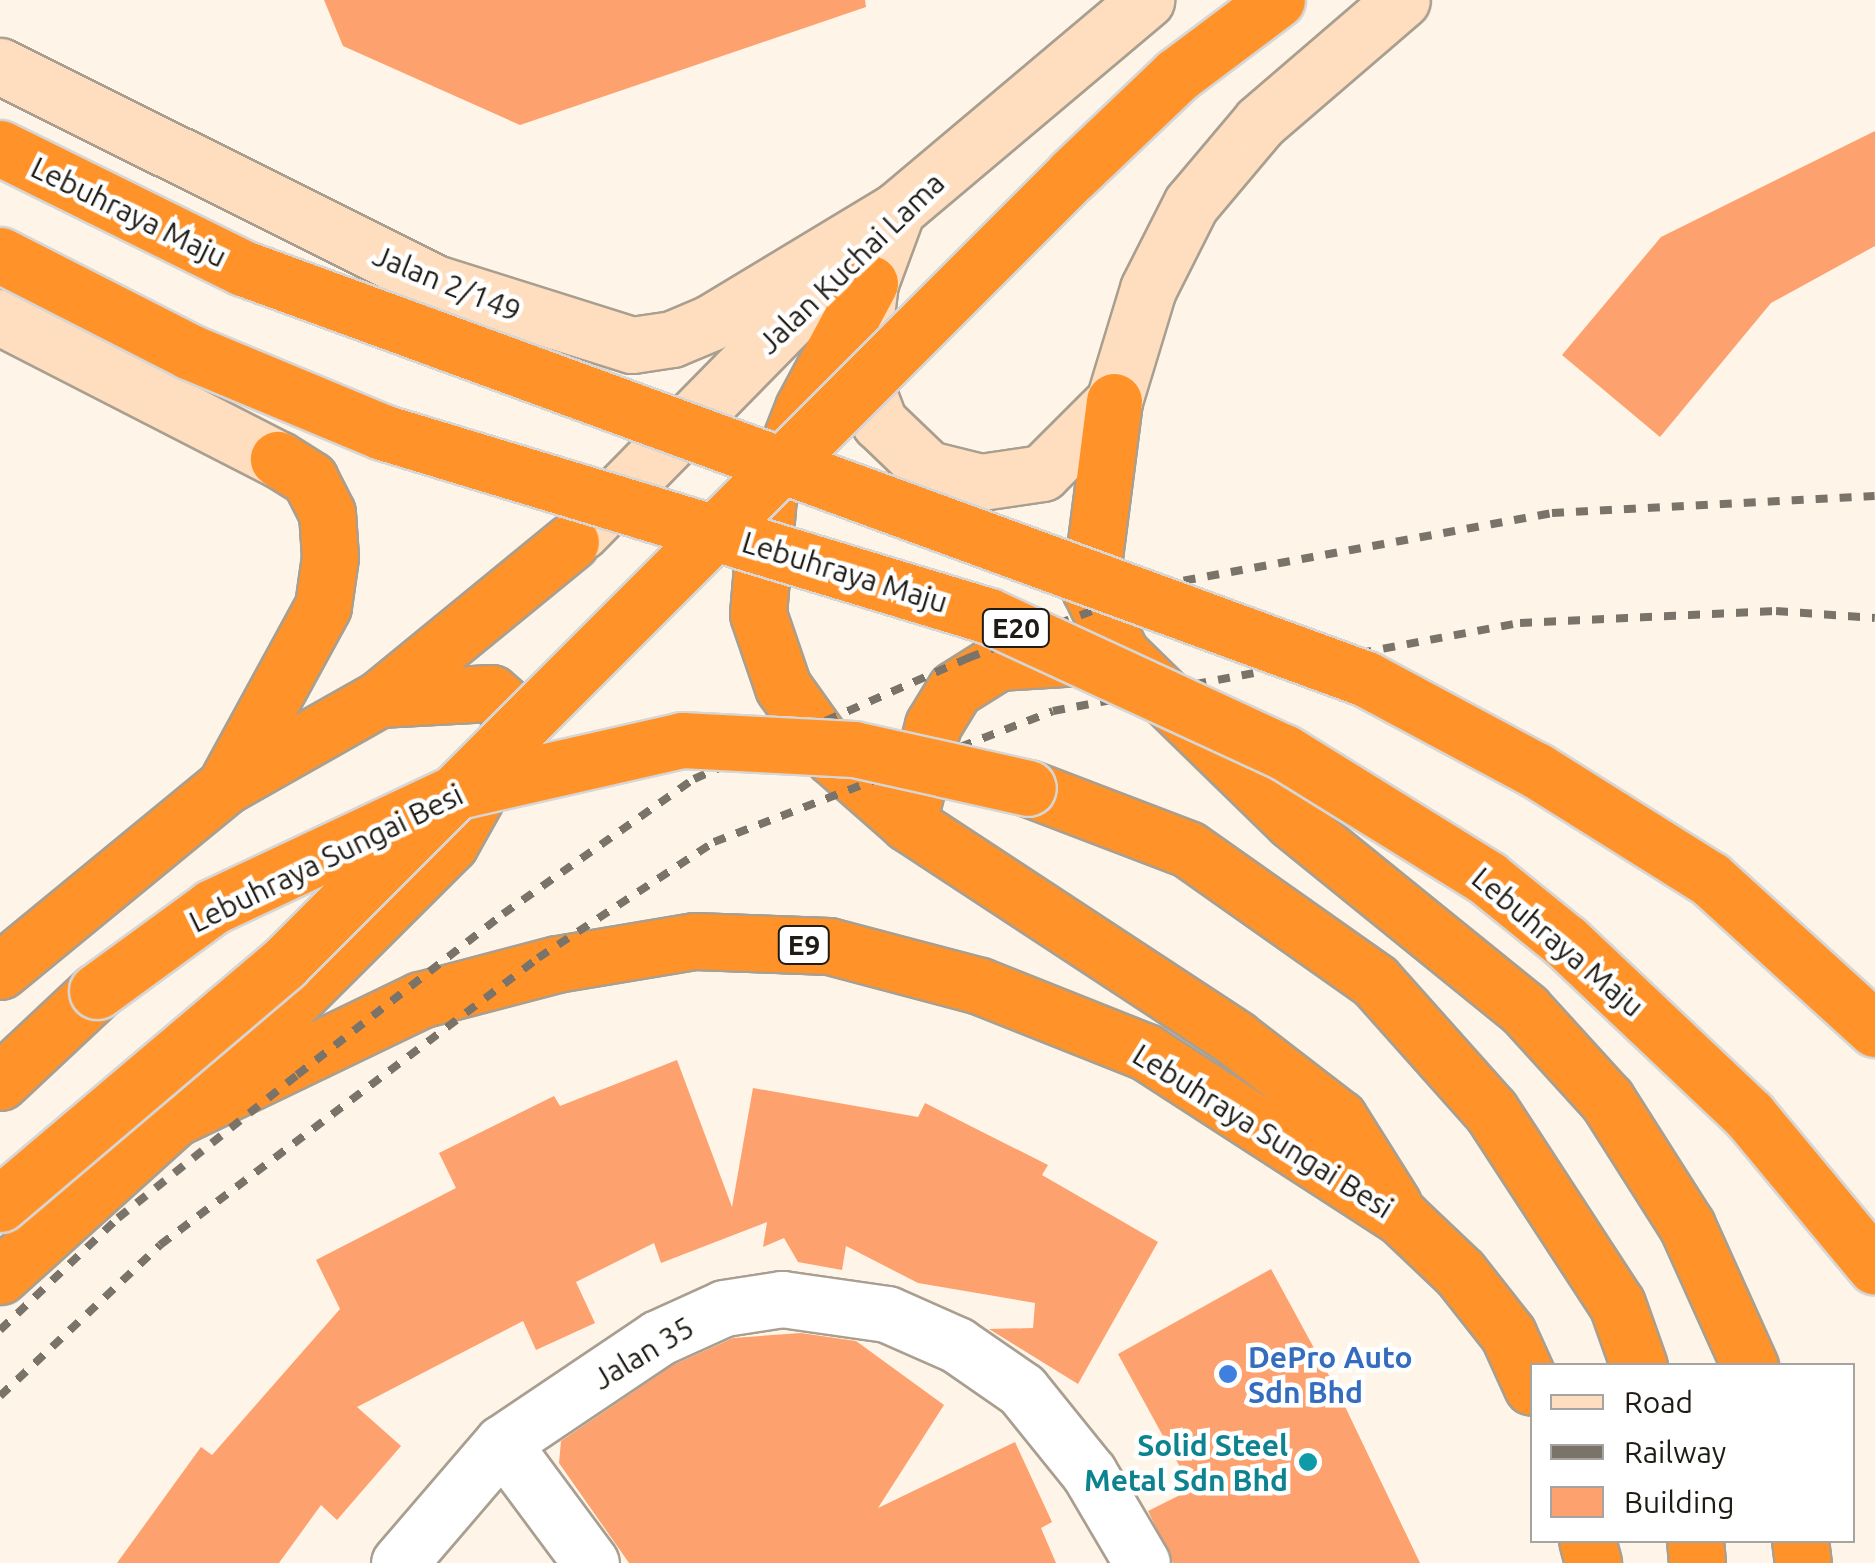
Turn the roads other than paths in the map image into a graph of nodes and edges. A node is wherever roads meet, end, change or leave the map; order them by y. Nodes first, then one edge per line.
1 (1146, 0) edge
2 (1277, 0) edge
3 (1402, 0) edge
4 (0, 66) edge
5 (0, 148) edge
6 (897, 210) junction
7 (0, 254) edge
8 (870, 283) junction
9 (0, 316) edge
10 (1114, 401) junction
11 (278, 459) joint
12 (572, 542) joint
13 (1121, 654) junction
14 (379, 699) junction
15 (225, 786) junction
16 (908, 822) junction
17 (0, 971) edge
18 (1875, 1029) edge
19 (0, 1082) edge
20 (175, 1118) junction
21 (0, 1204) edge
22 (1401, 1217) junction
23 (1875, 1267) edge
24 (0, 1276) edge
25 (1638, 1363) edge
26 (1749, 1363) edge
27 (1530, 1382) edge
28 (502, 1444) junction
29 (399, 1563) edge
30 (590, 1563) edge
31 (1142, 1563) edge

1 - 6 main road, Jalan Kuchai Lama
2 - 21 highway, bridge
3 - 10 main road
4 - 6 main road, Jalan 2/149
5 - 18 highway, Lebuhraya Maju / E20, bridge
6 - 8 main road
6 - 12 main road, Jalan Kuchai Lama
7 - 23 highway, Lebuhraya Maju / E20, bridge
8 - 10 main road
8 - 16 highway
9 - 11 main road
10 - 13 highway
11 - 15 highway
12 - 14 highway
13 - 16 highway
13 - 26 highway
14 - 15 highway
14 - 20 highway
15 - 17 highway
16 - 22 highway
19 - 25 highway, Lebuhraya Sungai Besi, bridge
20 - 22 highway, Lebuhraya Sungai Besi / E9
20 - 24 highway, Lebuhraya Sungai Besi / E9
22 - 27 highway, Lebuhraya Sungai Besi / E9
28 - 29 street, Jalan 35
28 - 30 street
28 - 31 street, Jalan 35

